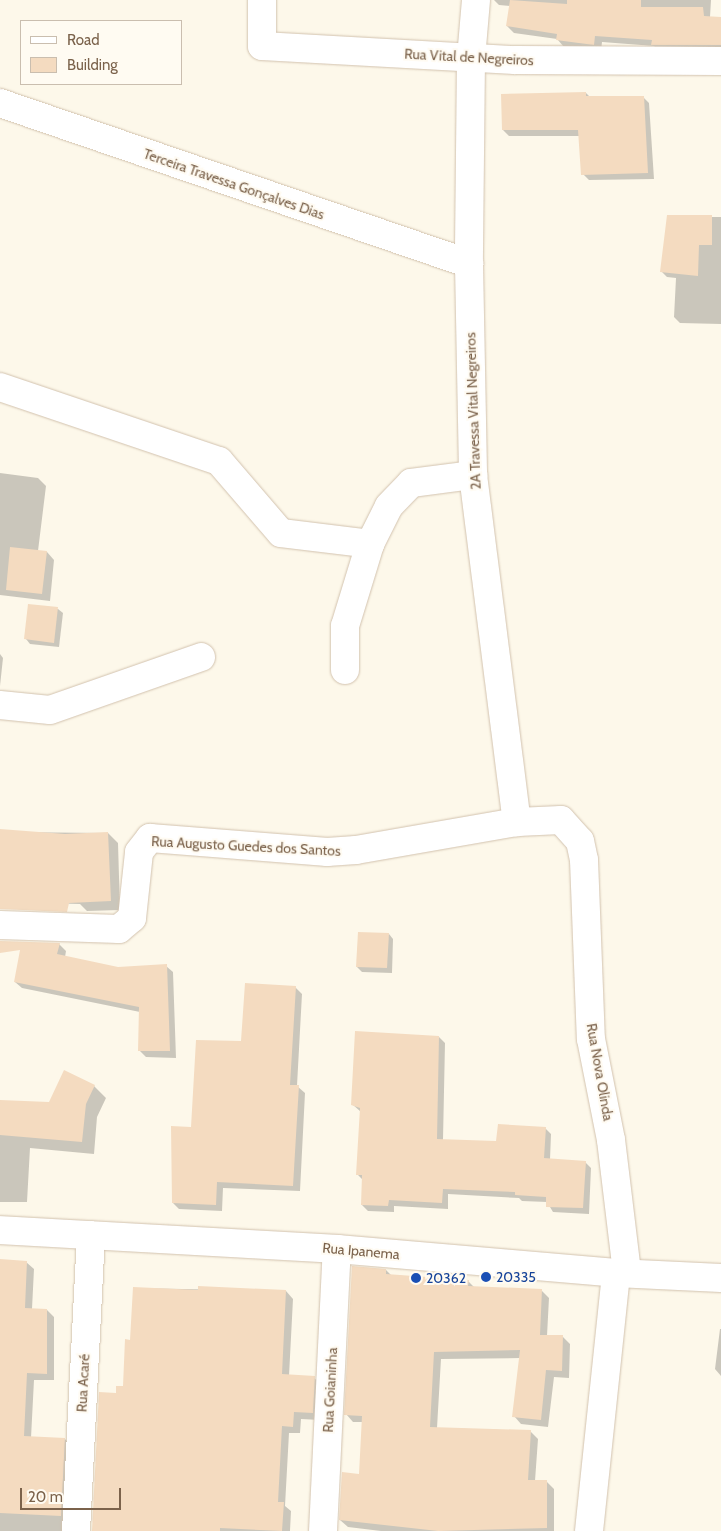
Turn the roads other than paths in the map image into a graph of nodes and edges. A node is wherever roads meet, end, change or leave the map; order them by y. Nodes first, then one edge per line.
1 (262, 0) edge
2 (476, 0) edge
3 (471, 58) junction
4 (721, 61) edge
5 (0, 103) edge
6 (469, 264) junction
7 (0, 387) edge
8 (473, 475) junction
9 (370, 544) junction
10 (201, 657) dead end
11 (345, 670) dead end
12 (0, 705) edge
13 (561, 820) joint
14 (517, 822) junction
15 (0, 925) edge
16 (0, 1230) edge
17 (91, 1235) junction
18 (338, 1249) junction
19 (621, 1273) junction
20 (721, 1278) edge
21 (76, 1531) edge
22 (323, 1531) edge
23 (590, 1531) edge

1 - 3 street, Rua Vital de Negreiros
2 - 3 street, 2A Travessa Vital Negreiros
3 - 4 street, Rua Vital de Negreiros
3 - 6 street, 2A Travessa Vital Negreiros
5 - 6 street, Terceira Travessa Gonçalves Dias
6 - 8 street, 2A Travessa Vital Negreiros
7 - 9 street
8 - 9 street
8 - 14 street, 2A Travessa Vital Negreiros
9 - 11 street
10 - 12 street
13 - 14 street, Rua Augusto Guedes dos Santos
13 - 19 street, Rua Nova Olinda
14 - 15 street, Rua Augusto Guedes dos Santos
16 - 17 street, Rua Ipanema
17 - 18 street, Rua Ipanema
17 - 21 street, Rua Acaré
18 - 19 street, Rua Ipanema
18 - 22 street, Rua Goianinha
19 - 20 street, Rua Ipanema
19 - 23 street, Rua Nova Olinda

